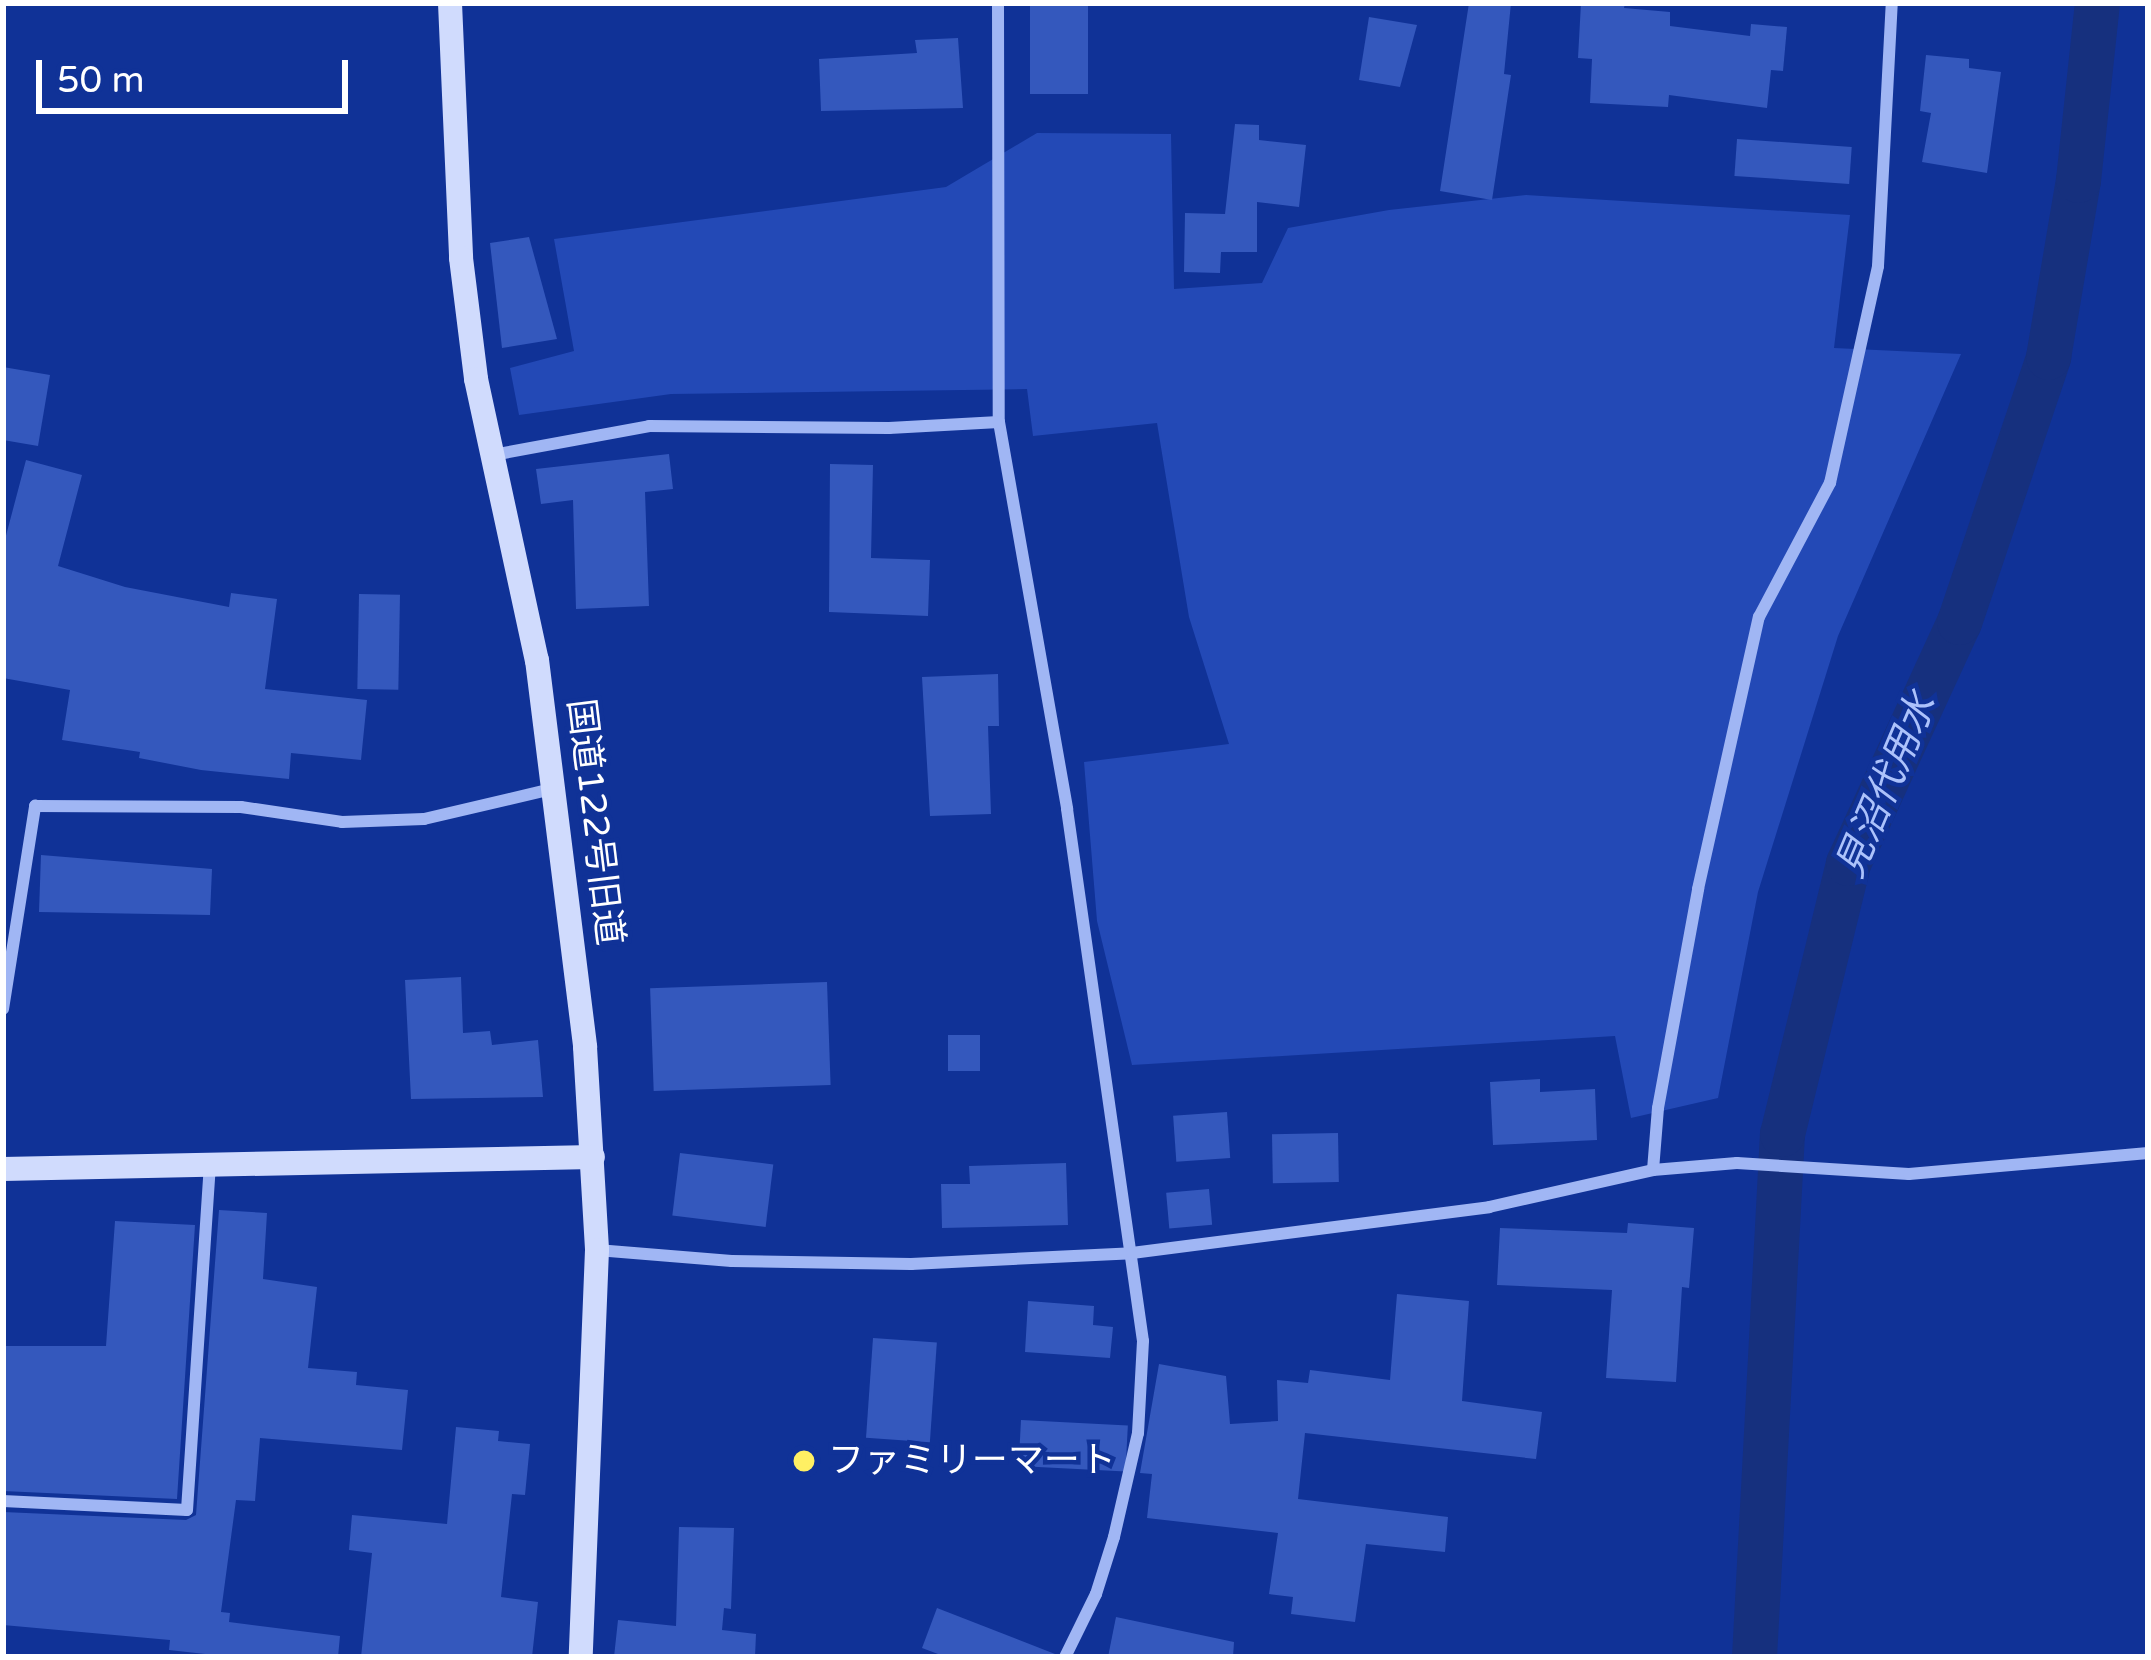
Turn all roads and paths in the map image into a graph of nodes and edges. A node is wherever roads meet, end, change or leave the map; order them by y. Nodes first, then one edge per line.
1 (450, 3) edge
2 (998, 3) edge
3 (1892, 3) edge
4 (999, 422) junction
5 (492, 456) junction
6 (557, 788) junction
7 (3, 1009) edge
8 (2148, 1153) edge
9 (593, 1157) junction
10 (210, 1162) junction
11 (3, 1169) edge
12 (1653, 1170) junction
13 (597, 1250) junction
14 (1132, 1252) junction
15 (3, 1501) edge
16 (581, 1657) edge
17 (1065, 1657) edge

1 - 5 street, 国道122号旧道
2 - 4 street
3 - 12 street
4 - 5 street
4 - 14 street
5 - 6 street, 国道122号旧道
6 - 7 street
6 - 9 street, 国道122号旧道
8 - 12 street
9 - 10 street
9 - 13 street, 国道122号旧道
10 - 11 street
10 - 15 street
12 - 14 street
13 - 14 street
13 - 16 street, 国道122号旧道
14 - 17 street

